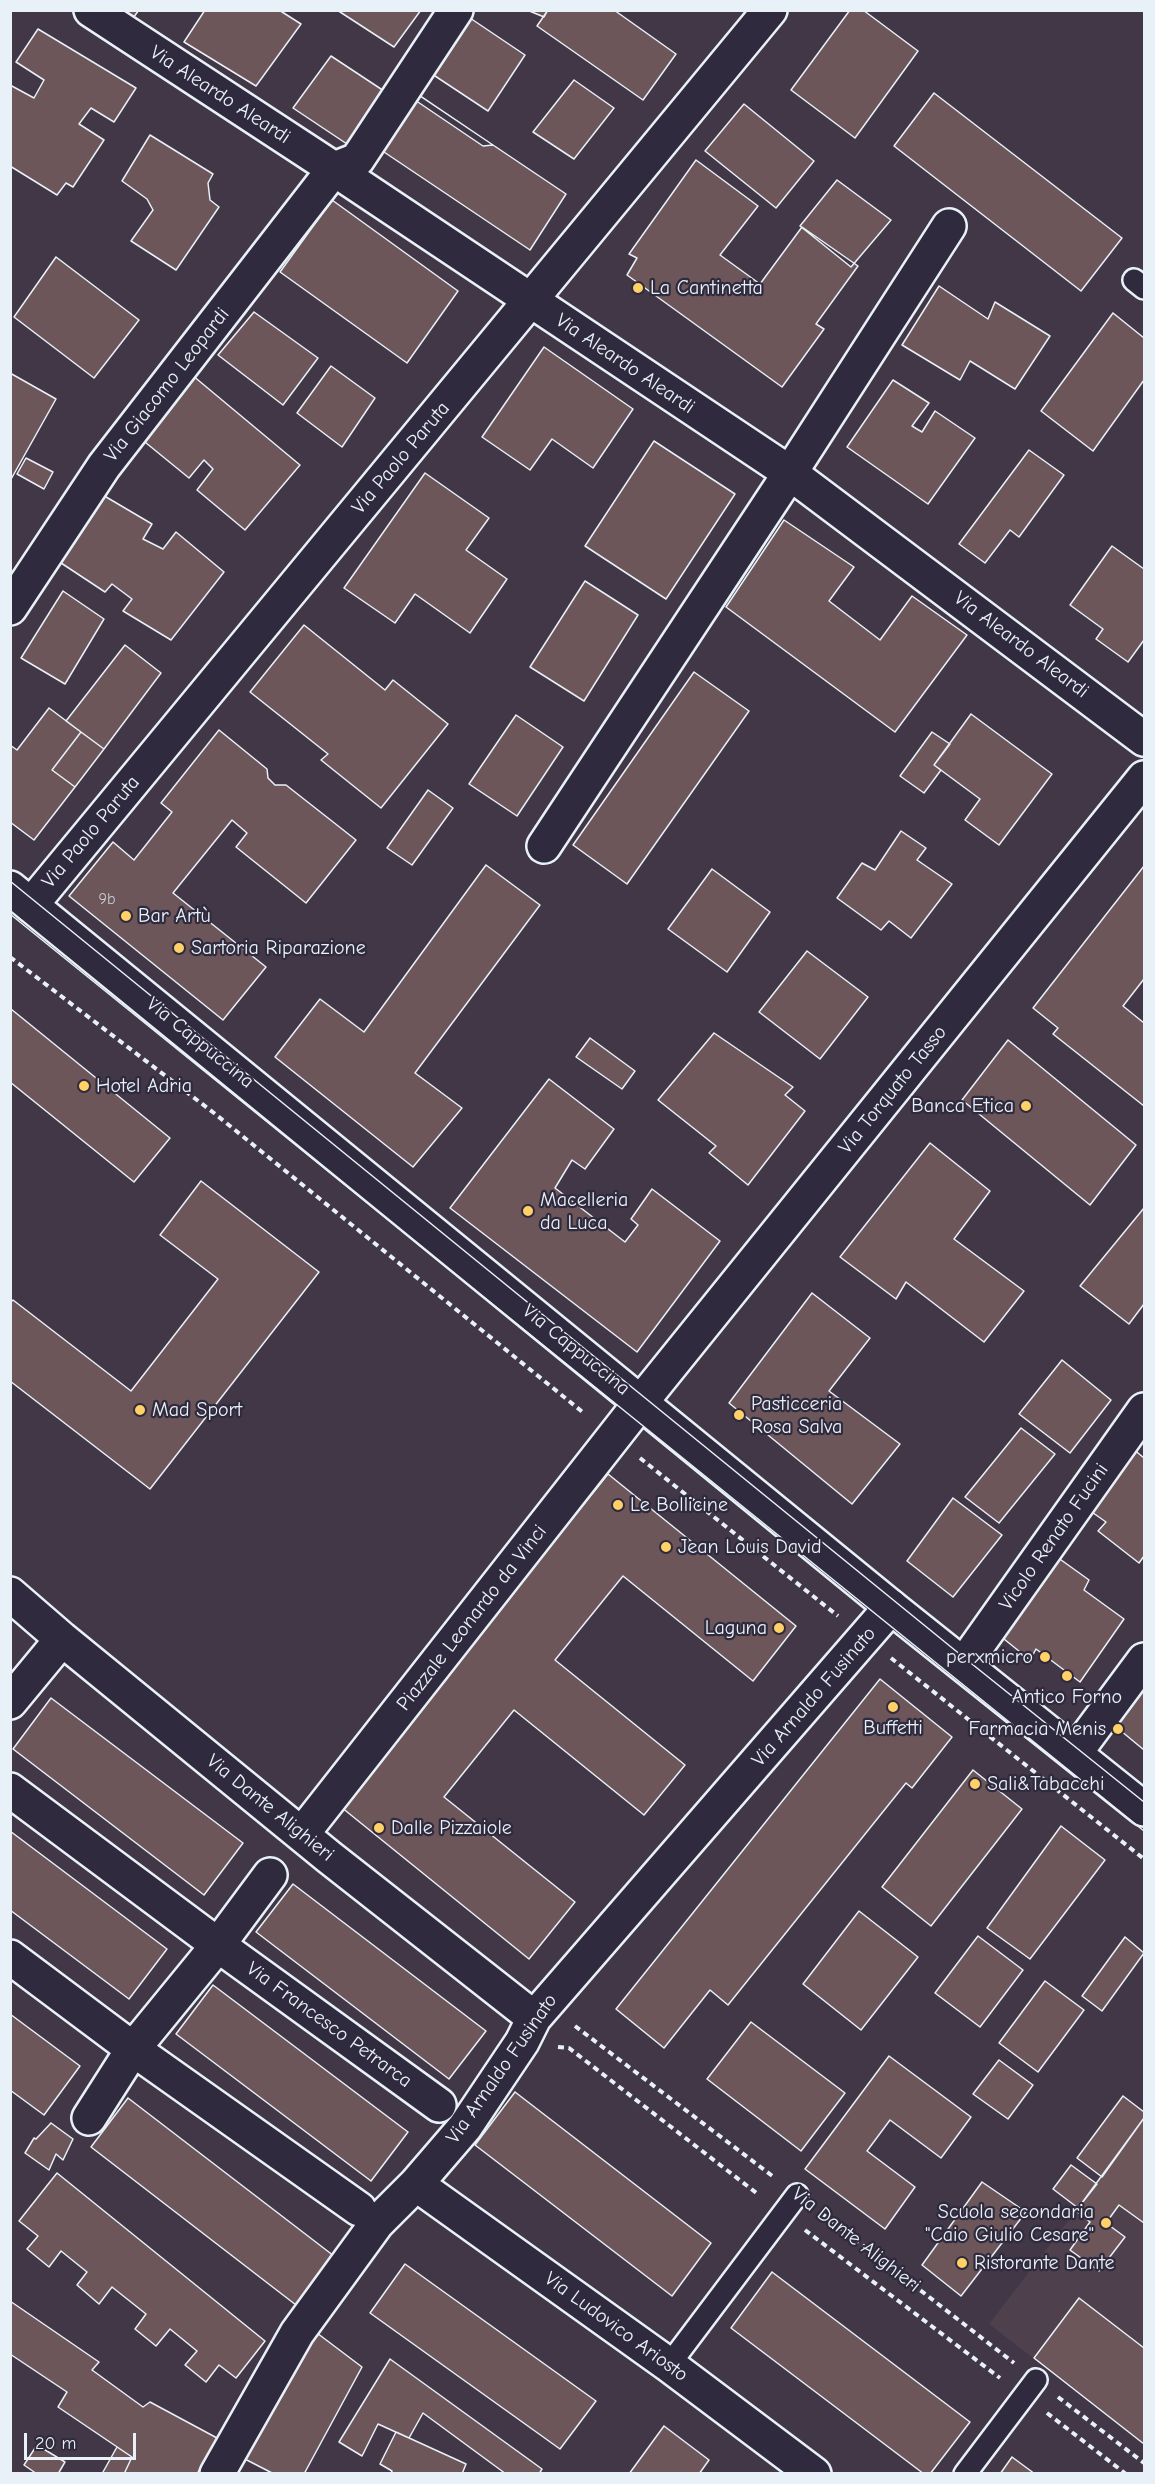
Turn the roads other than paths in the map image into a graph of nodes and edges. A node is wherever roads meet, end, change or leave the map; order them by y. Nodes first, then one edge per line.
1 (91, 10) edge
2 (456, 10) edge
3 (770, 10) edge
4 (334, 169) junction
5 (949, 226) dead end
6 (531, 301) junction
7 (790, 473) junction
8 (10, 608) edge
9 (1144, 739) edge
10 (1144, 778) edge
11 (544, 846) dead end
12 (21, 897) edge
13 (642, 1402) junction
14 (1144, 1410) edge
15 (10, 1594) edge
16 (891, 1607) junction
17 (62, 1639) junction
18 (1144, 1660) edge
19 (964, 1664) junction
20 (10, 1702) edge
21 (1075, 1752) junction
22 (10, 1790) edge
23 (1144, 1809) edge
24 (302, 1834) junction
25 (270, 1875) dead end
26 (218, 1945) junction
27 (10, 1957) edge
28 (528, 2030) junction
29 (133, 2049) junction
30 (439, 2105) dead end
31 (89, 2118) dead end
32 (416, 2184) junction
33 (797, 2195) road end
34 (359, 2210) dead end
35 (669, 2365) junction
36 (1030, 2388) road end
37 (217, 2474) edge
38 (814, 2474) edge
39 (965, 2474) edge

1 - 4 street, Via Aleardo Aleardi
2 - 4 street
3 - 6 street, Via Paolo Paruta
4 - 6 street, Via Aleardo Aleardi
4 - 8 street, Via Giacomo Leopardi
5 - 7 street
6 - 7 street, Via Aleardo Aleardi
6 - 12 street, Via Paolo Paruta
7 - 9 street, Via Aleardo Aleardi
7 - 11 street
10 - 13 street, Via Torquato Tasso
12 - 13 street, Via Cappuccina
13 - 16 street, Via Cappuccina
13 - 24 street, Piazzale Leonardo da Vinci
14 - 19 street, Vicolo Renato Fucini
15 - 17 street, Via Dante Alighieri
16 - 19 street, Via Cappuccina
16 - 28 street, Via Arnaldo Fusinato
17 - 20 street
17 - 24 street, Via Dante Alighieri
18 - 21 street
19 - 21 street, Via Cappuccina
21 - 23 street, Via Cappuccina
22 - 26 street, Via Francesco Petrarca
24 - 28 street, Via Dante Alighieri
25 - 26 street
26 - 29 street
26 - 30 street, Via Francesco Petrarca
27 - 29 street
28 - 32 street, Via Arnaldo Fusinato
29 - 31 street
29 - 34 street
32 - 35 street, Via Ludovico Ariosto
32 - 37 street, Via Arnaldo Fusinato
33 - 35 lane
35 - 38 street, Via Ludovico Ariosto
36 - 39 lane

